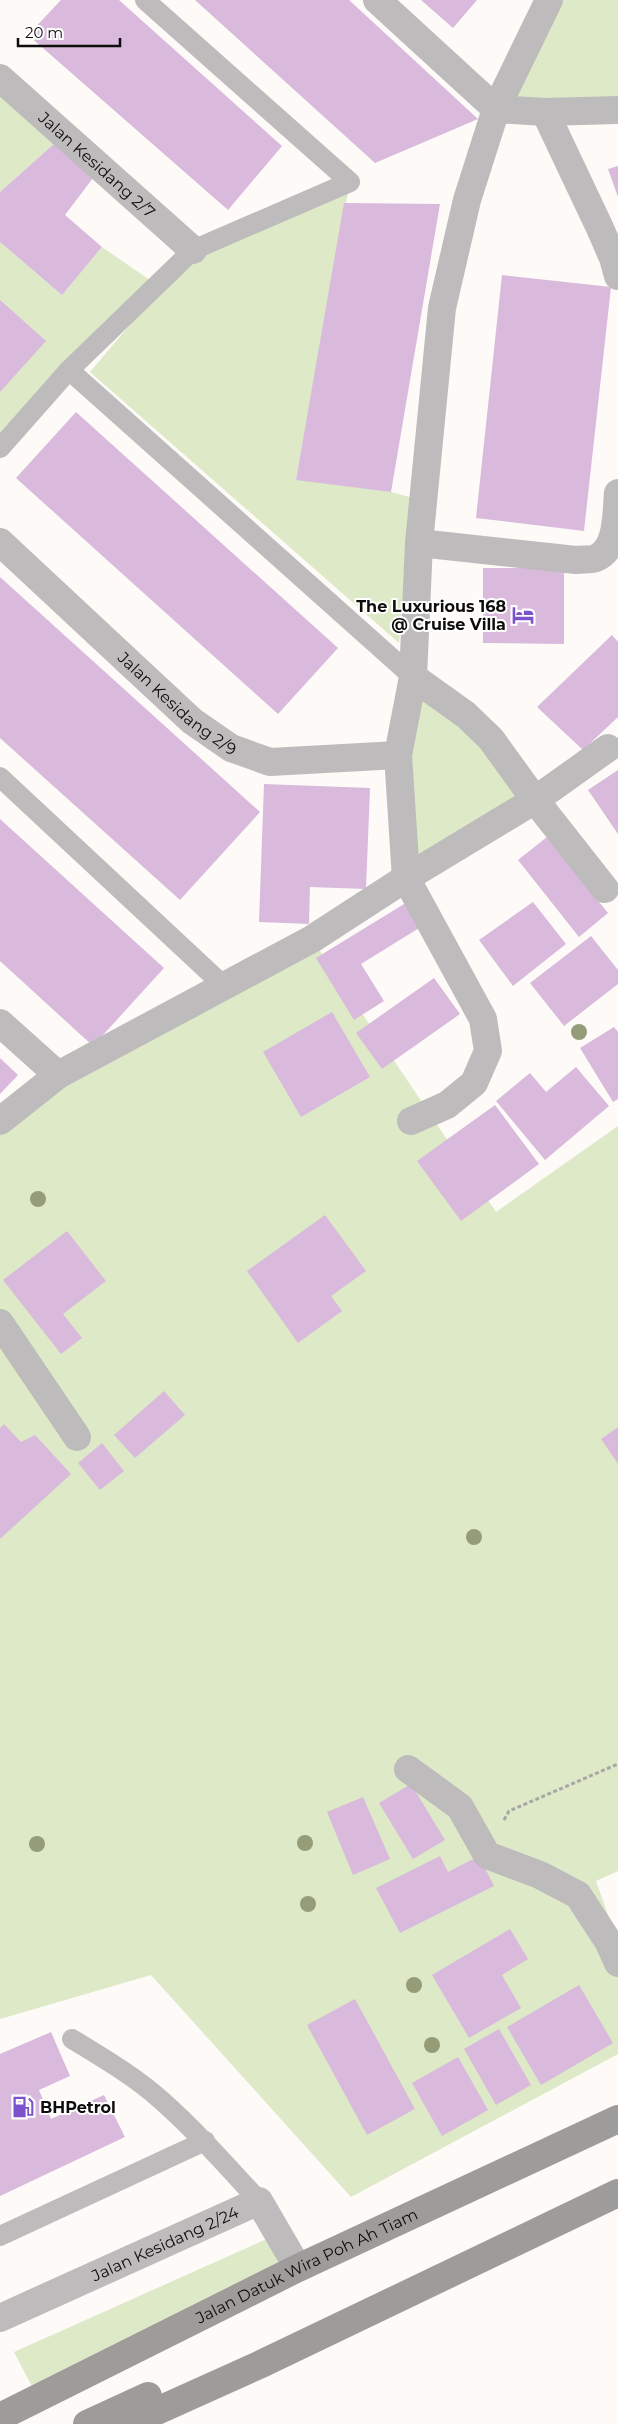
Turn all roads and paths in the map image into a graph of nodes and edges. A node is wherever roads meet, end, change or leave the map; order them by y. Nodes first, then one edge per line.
1 (145, 0) edge
2 (377, 0) edge
3 (549, 0) edge
4 (0, 78) edge
5 (496, 109) junction
6 (618, 110) edge
7 (544, 112) junction
8 (193, 250) junction
9 (618, 276) edge
10 (69, 370) junction
11 (0, 448) edge
12 (618, 493) edge
13 (0, 542) edge
14 (419, 543) junction
15 (413, 677) junction
16 (608, 748) dead end
17 (398, 755) junction
18 (0, 778) edge
19 (535, 800) junction
20 (406, 878) junction
21 (605, 889) dead end
22 (224, 986) junction
23 (0, 1024) edge
24 (58, 1075) junction
25 (411, 1121) dead end
26 (0, 1122) edge
27 (0, 1323) edge
28 (77, 1437) dead end
29 (618, 1764) edge
30 (408, 1769) dead end
31 (486, 1855) junction
32 (618, 1963) edge
33 (72, 2040) dead end
34 (618, 2119) edge
35 (205, 2141) junction
36 (618, 2193) edge
37 (259, 2201) junction
38 (0, 2236) edge
39 (298, 2268) junction
40 (0, 2318) edge
41 (259, 2365) junction
42 (0, 2417) edge
43 (8, 2424) edge
44 (87, 2424) edge
45 (128, 2424) edge

1 - 8 lane
2 - 5 street
3 - 5 street
4 - 8 street, Jalan Kesidang 2/7
5 - 7 street
5 - 14 street
6 - 7 street
7 - 9 street
8 - 10 lane
10 - 11 lane
10 - 15 lane
12 - 14 street
13 - 17 street, Jalan Kesidang 2/9
14 - 15 street
15 - 17 street
15 - 19 street
16 - 19 street
17 - 20 street
18 - 22 lane
19 - 20 street
19 - 21 street
20 - 22 street
20 - 25 street
22 - 24 street
23 - 24 street
24 - 26 street
27 - 28 street
29 - 31 path
30 - 31 street
31 - 32 street
33 - 35 lane
34 - 39 street, Jalan Datuk Wira Poh Ah Tiam
35 - 37 lane
35 - 38 lane
36 - 41 street
37 - 39 street, Jalan Kesidang 2/24
37 - 40 street, Jalan Kesidang 2/24
39 - 42 street, Jalan Datuk Wira Poh Ah Tiam
41 - 44 street
41 - 45 street
42 - 43 street

